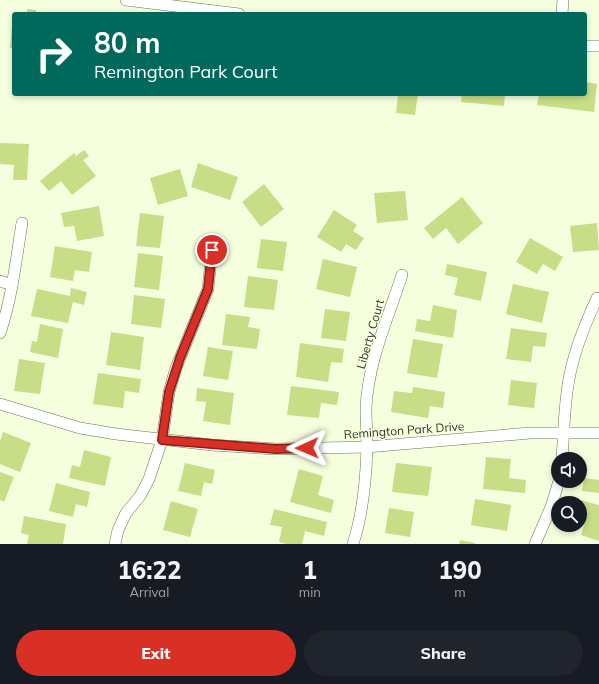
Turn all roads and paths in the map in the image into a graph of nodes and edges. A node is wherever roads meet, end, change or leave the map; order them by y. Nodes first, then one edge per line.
1 (126, 0) edge
2 (563, 0) edge
3 (223, 12) edge
4 (562, 12) edge
5 (587, 46) edge
6 (599, 46) edge
7 (22, 223) dead end
8 (212, 250) dead end
9 (402, 275) dead end
10 (0, 281) edge
11 (12, 285) junction
12 (597, 298) dead end
13 (0, 333) edge
14 (0, 404) edge
15 (564, 432) junction
16 (599, 433) edge
17 (162, 440) junction
18 (367, 447) junction
19 (563, 452) edge
20 (557, 488) edge
21 (116, 544) edge
22 (353, 544) edge
23 (536, 544) edge

1 - 3 street
2 - 4 street
5 - 6 street
7 - 11 street
8 - 17 street
9 - 18 street, Liberty Court
10 - 11 street
11 - 13 street
12 - 15 street
14 - 17 street, Remington Park Drive
15 - 16 street, Remington Park Drive
15 - 18 street, Remington Park Drive
15 - 19 street
17 - 18 street, Remington Park Drive
17 - 21 street
18 - 22 street, Liberty Court
20 - 23 street

